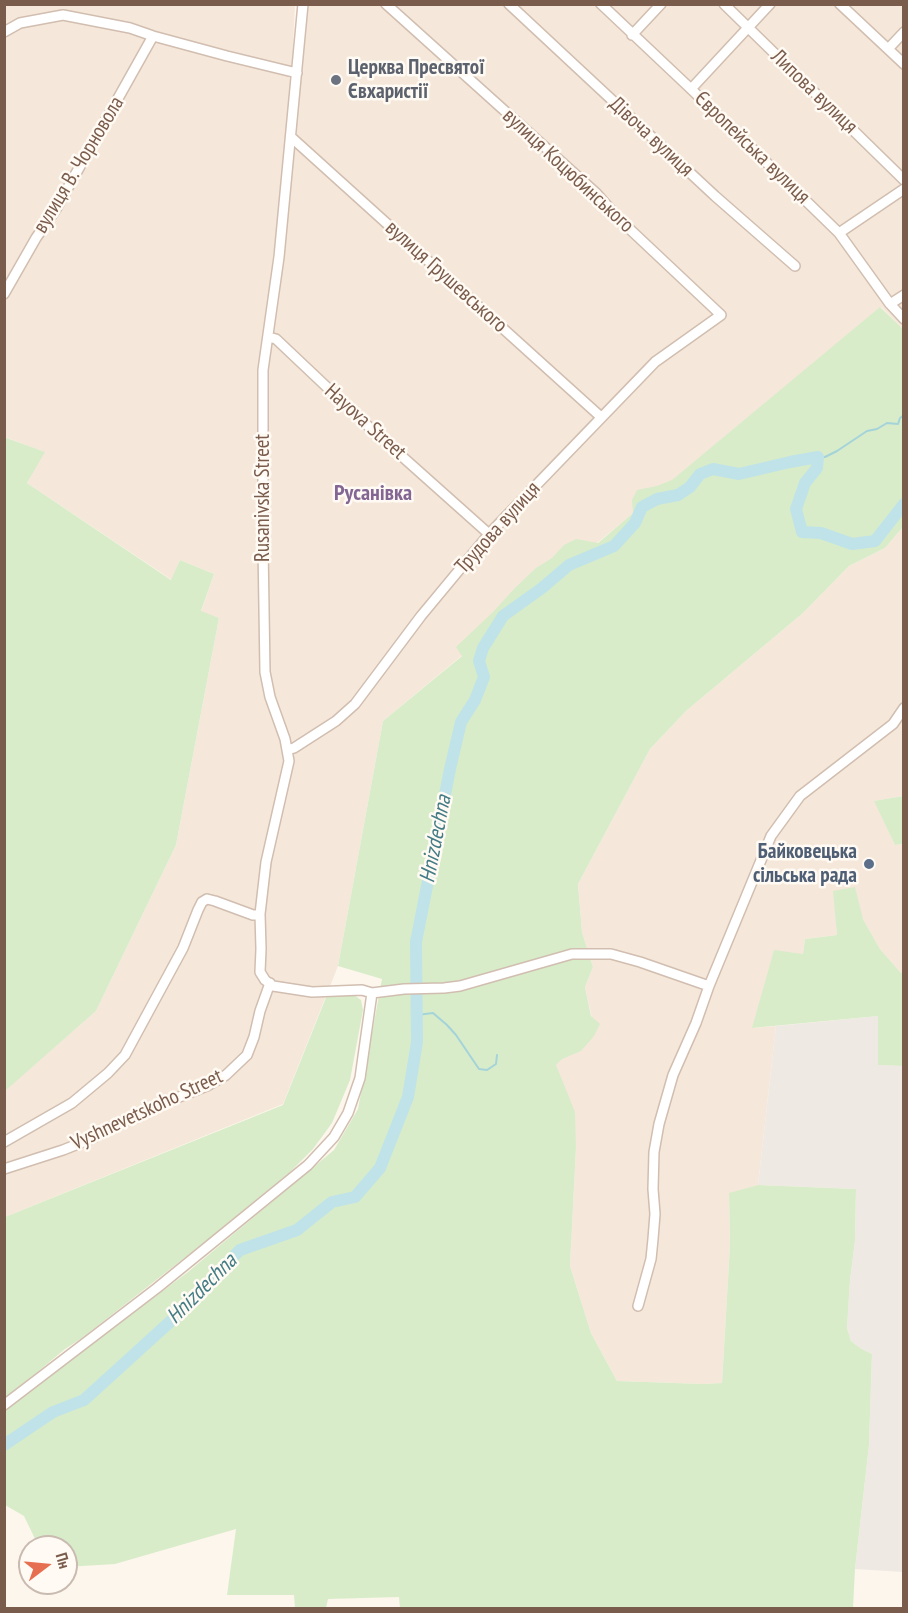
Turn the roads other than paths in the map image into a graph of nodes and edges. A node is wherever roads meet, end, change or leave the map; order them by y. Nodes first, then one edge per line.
1 (303, 4) edge
2 (386, 4) edge
3 (509, 4) edge
4 (601, 4) edge
5 (661, 4) edge
6 (724, 4) edge
7 (770, 4) edge
8 (843, 5) edge
9 (748, 28) junction
10 (4, 32) edge
11 (903, 32) edge
12 (632, 35) junction
13 (153, 36) junction
14 (888, 49) junction
15 (903, 64) edge
16 (297, 73) junction
17 (691, 89) junction
18 (291, 137) junction
19 (903, 180) edge
20 (903, 189) edge
21 (839, 233) junction
22 (795, 266) dead end
23 (4, 294) edge
24 (903, 295) edge
25 (890, 304) junction
26 (721, 315) joint
27 (903, 319) edge
28 (268, 337) junction
29 (601, 417) junction
30 (489, 534) junction
31 (903, 708) edge
32 (893, 724) junction
33 (903, 727) edge
34 (287, 750) junction
35 (260, 915) junction
36 (270, 983) junction
37 (709, 986) junction
38 (372, 993) junction
39 (4, 1142) edge
40 (4, 1168) edge
41 (638, 1306) dead end
42 (4, 1405) edge

1 - 16 street, Rusanivska Street
2 - 26 street, вулиця Коцюбинського
3 - 22 street, Дівоча вулиця
4 - 12 street, Європейська вулиця
5 - 12 street
6 - 9 street, Липова вулиця
7 - 9 street
8 - 14 street
9 - 17 street
9 - 19 street, Липова вулиця
10 - 13 street
11 - 14 street
12 - 17 street, Європейська вулиця
13 - 16 street
13 - 23 street, вулиця В. Чорновола
14 - 15 street
16 - 18 street, Rusanivska Street
17 - 21 street, Європейська вулиця
18 - 28 street, Rusanivska Street
18 - 29 street, вулиця Грушевського
20 - 21 street
21 - 25 street, Європейська вулиця
24 - 25 street
25 - 27 street, Європейська вулиця
26 - 29 street, Трудова вулиця
28 - 30 street, Hayova Street
28 - 34 street, Rusanivska Street
29 - 30 street, Трудова вулиця
30 - 34 street, Трудова вулиця
31 - 32 street
32 - 33 street
32 - 37 street
34 - 35 street, Rusanivska Street
35 - 36 street, Rusanivska Street
35 - 39 street
36 - 38 street
36 - 40 street, Vyshnevetskoho Street
37 - 38 street
37 - 41 street
38 - 42 street

